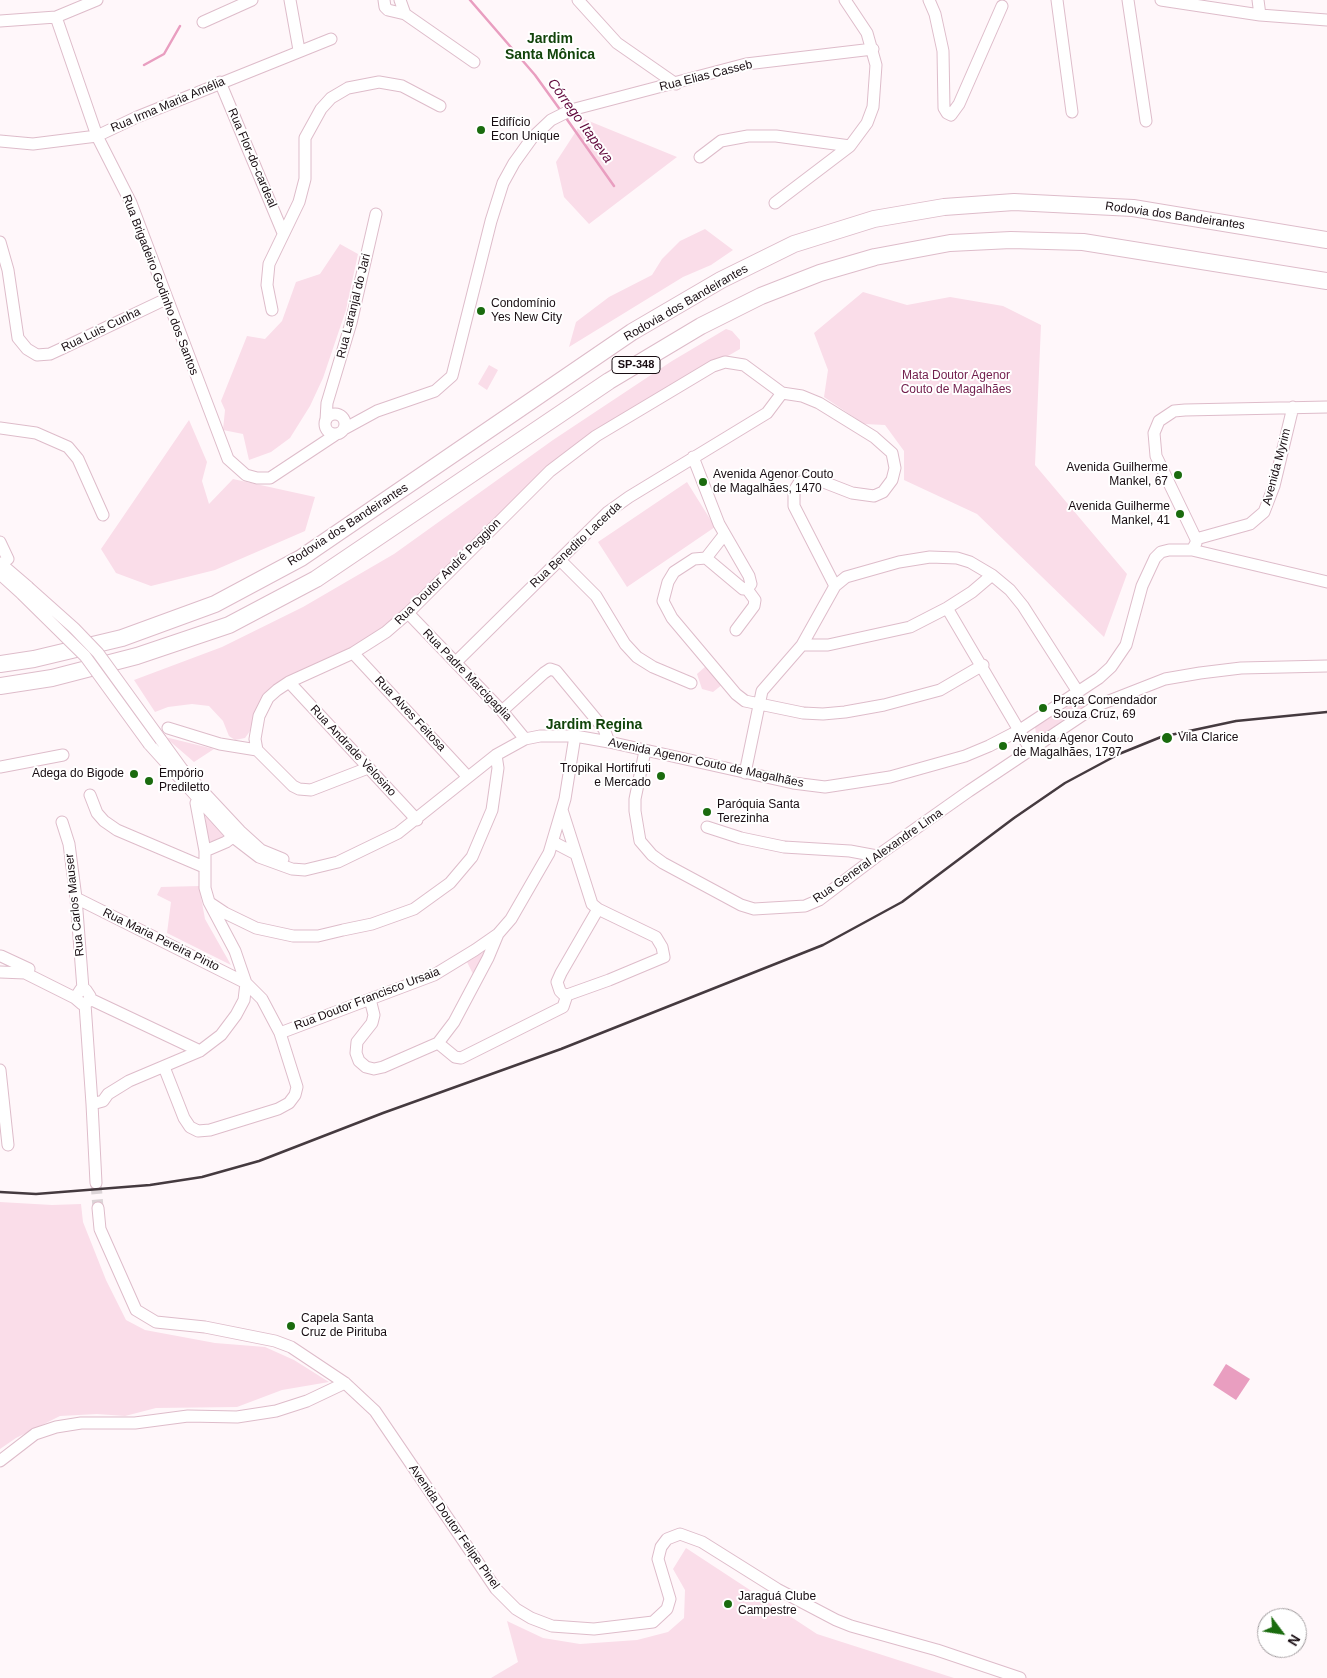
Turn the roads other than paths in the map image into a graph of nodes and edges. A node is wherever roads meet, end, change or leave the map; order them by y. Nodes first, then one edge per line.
1 (97, 0) edge
2 (252, 0) edge
3 (290, 0) edge
4 (384, 0) edge
5 (400, 0) edge
6 (578, 0) edge
7 (845, 0) edge
8 (929, 0) edge
9 (1057, 0) edge
10 (1128, 0) edge
11 (1161, 0) edge
12 (1258, 0) edge
13 (1188, 2) edge
14 (1002, 6) dead end
15 (405, 14) junction
16 (1260, 15) junction
17 (56, 17) junction
18 (1327, 20) edge
19 (0, 21) edge
20 (203, 22) dead end
21 (331, 39) dead end
22 (873, 49) junction
23 (300, 50) junction
24 (474, 62) dead end
25 (220, 82) junction
26 (676, 84) junction
27 (440, 106) dead end
28 (1072, 112) dead end
29 (566, 113) joint
30 (1146, 121) dead end
31 (97, 136) junction
32 (0, 140) edge
33 (850, 146) junction
34 (700, 157) dead end
35 (775, 203) dead end
36 (376, 214) dead end
37 (283, 233) junction
38 (1327, 240) edge
39 (0, 242) edge
40 (1327, 281) edge
41 (166, 299) junction
42 (272, 310) dead end
43 (782, 393) junction
44 (329, 398) junction
45 (1292, 407) junction
46 (1327, 407) edge
47 (326, 423) junction
48 (340, 424) junction
49 (0, 428) edge
50 (314, 450) junction
51 (693, 457) junction
52 (103, 515) dead end
53 (724, 535) junction
54 (0, 542) edge
55 (1194, 544) junction
56 (706, 558) junction
57 (560, 560) junction
58 (4, 561) edge
59 (0, 574) edge
60 (992, 575) junction
61 (1327, 582) edge
62 (835, 586) junction
63 (747, 589) junction
64 (25, 591) junction
65 (947, 608) junction
66 (408, 613) junction
67 (736, 630) dead end
68 (802, 645) junction
69 (353, 653) junction
70 (456, 662) junction
71 (0, 664) edge
72 (983, 665) junction
73 (1327, 666) edge
74 (289, 682) junction
75 (691, 683) dead end
76 (0, 686) edge
77 (1082, 690) junction
78 (758, 704) junction
79 (1096, 706) junction
80 (502, 711) junction
81 (168, 728) dead end
82 (1020, 730) junction
83 (575, 736) junction
84 (525, 739) junction
85 (609, 742) junction
86 (1030, 749) junction
87 (257, 750) junction
88 (645, 751) junction
89 (496, 754) junction
90 (62, 755) dead end
91 (0, 767) edge
92 (368, 768) junction
93 (745, 773) junction
94 (467, 776) junction
95 (189, 791) junction
96 (90, 795) dead end
97 (200, 796) junction
98 (562, 810) junction
99 (197, 813) junction
100 (417, 820) junction
101 (62, 822) dead end
102 (707, 827) dead end
103 (237, 834) junction
104 (553, 842) junction
105 (205, 852) junction
106 (576, 854) junction
107 (877, 856) junction
108 (204, 867) junction
109 (76, 898) junction
110 (209, 902) junction
111 (598, 909) junction
112 (498, 934) junction
113 (0, 955) edge
114 (0, 972) edge
115 (246, 983) junction
116 (567, 995) junction
117 (82, 996) junction
118 (370, 999) junction
119 (280, 1033) junction
120 (438, 1043) junction
121 (200, 1052) junction
122 (164, 1067) junction
123 (0, 1070) edge
124 (92, 1104) junction
125 (8, 1145) dead end
126 (96, 1183) tunnel mouth
127 (98, 1208) tunnel mouth
128 (345, 1382) junction
129 (0, 1461) edge
130 (1020, 1678) edge

1 - 17 street
2 - 20 street
3 - 23 street
4 - 15 street
5 - 15 street
6 - 26 street
7 - 22 street
8 - 14 street
9 - 28 street
10 - 30 street
11 - 13 street
12 - 16 street
13 - 16 street
15 - 24 street
16 - 18 street
17 - 19 street
17 - 31 street, Rua Brigadeiro Godinho dos Santos
21 - 23 street, Rua Irma Maria Amélia
22 - 26 street, Rua Elias Casseb
22 - 33 street
23 - 25 street, Rua Irma Maria Amélia
25 - 31 street, Rua Irma Maria Amélia
25 - 37 street, Rua Flor-do-cardeal
26 - 29 street, Rua Elias Casseb
27 - 37 street
29 - 48 street, Rua Brigadeiro Godinho dos Santos
31 - 32 street, Rua Irma Maria Amélia
31 - 41 street, Rua Brigadeiro Godinho dos Santos
33 - 34 street
33 - 35 street
36 - 44 street, Rua Laranjal do Jari
37 - 42 street
38 - 71 highway, Rodovia dos Bandeirantes / SP-348
39 - 41 street, Rua Luis Cunha
40 - 76 highway, SP-348
41 - 50 street, Rua Brigadeiro Godinho dos Santos
43 - 51 street, Rua Benedito Lacerda
43 - 62 street
43 - 66 street, Rua Doutor André Peggion
44 - 47 street, Rua Laranjal do Jari
44 - 48 street
45 - 46 street
45 - 55 street, Avenida Myrim
45 - 55 street
47 - 48 street
47 - 48 street
47 - 50 street, Rua Brigadeiro Godinho dos Santos
48 - 50 street, Rua Brigadeiro Godinho dos Santos
49 - 52 street
51 - 53 street
51 - 57 street, Rua Benedito Lacerda
53 - 56 street
53 - 63 street
54 - 58 street
55 - 61 street
55 - 77 street, Avenida Agenor Couto de Magalhães
56 - 63 street
56 - 78 street
57 - 70 street, Rua Benedito Lacerda
57 - 75 street
58 - 64 street, Avenida Agenor Couto de Magalhães
59 - 64 street, Avenida Agenor Couto de Magalhães
60 - 62 street
60 - 65 street
60 - 77 street
62 - 68 street
63 - 67 street
64 - 95 street, Avenida Agenor Couto de Magalhães, bridge
64 - 97 street, Avenida Agenor Couto de Magalhães, bridge
65 - 68 street
65 - 72 street
66 - 69 street, Rua Doutor André Peggion
66 - 70 street, Rua Padre Marcigaglia
68 - 78 street
69 - 74 street, Rua Doutor André Peggion
69 - 94 street, Rua Alves Feitosa
70 - 80 street, Rua Padre Marcigaglia
72 - 78 street
72 - 82 street
73 - 79 street, Rua General Alexandre Lima
74 - 87 street, Rua Doutor André Peggion
74 - 92 street, Rua Andrade Velosino
77 - 79 street
77 - 82 street, Avenida Agenor Couto de Magalhães
78 - 93 street
79 - 86 street, Rua General Alexandre Lima
80 - 84 street, Rua Padre Marcigaglia
80 - 85 street
81 - 87 street
82 - 86 street
82 - 93 street, Avenida Agenor Couto de Magalhães
83 - 84 street, Avenida Agenor Couto de Magalhães
83 - 85 street, Avenida Agenor Couto de Magalhães
83 - 98 street, Rua Doutor Francisco Ursaia
84 - 89 street, Avenida Agenor Couto de Magalhães
85 - 88 street, Avenida Agenor Couto de Magalhães
86 - 107 street, Rua General Alexandre Lima
87 - 92 street
88 - 93 street, Avenida Agenor Couto de Magalhães
88 - 107 street, Rua General Alexandre Lima
89 - 94 street, Avenida Agenor Couto de Magalhães
89 - 110 street
90 - 91 street
92 - 100 street, Rua Andrade Velosino
94 - 100 street, Avenida Agenor Couto de Magalhães
95 - 97 street, Avenida Agenor Couto de Magalhães
95 - 99 street
96 - 108 street
97 - 99 street
97 - 103 street, Avenida Agenor Couto de Magalhães
98 - 104 street, Rua Doutor Francisco Ursaia
98 - 106 street
99 - 105 street
100 - 103 street, Avenida Agenor Couto de Magalhães
101 - 109 street, Rua Carlos Mauser
102 - 107 street
103 - 105 street
104 - 106 street
104 - 112 street, Rua Doutor Francisco Ursaia
105 - 108 street
106 - 111 street
108 - 110 street
109 - 115 street, Rua Maria Pereira Pinto
109 - 117 street, Rua Carlos Mauser
110 - 115 street
111 - 116 street
111 - 116 street
112 - 118 street, Rua Doutor Francisco Ursaia
112 - 120 street
113 - 114 street
113 - 117 street
114 - 117 street
115 - 119 street
115 - 121 street
116 - 120 street
117 - 121 street
117 - 124 street, Rua Carlos Mauser
118 - 119 street, Rua Doutor Francisco Ursaia
118 - 120 street
119 - 122 street
121 - 122 street
122 - 124 street
123 - 125 street
124 - 126 street, Rua Carlos Mauser
127 - 128 street
128 - 129 street
128 - 130 street, Avenida Doutor Felipe Pinel

